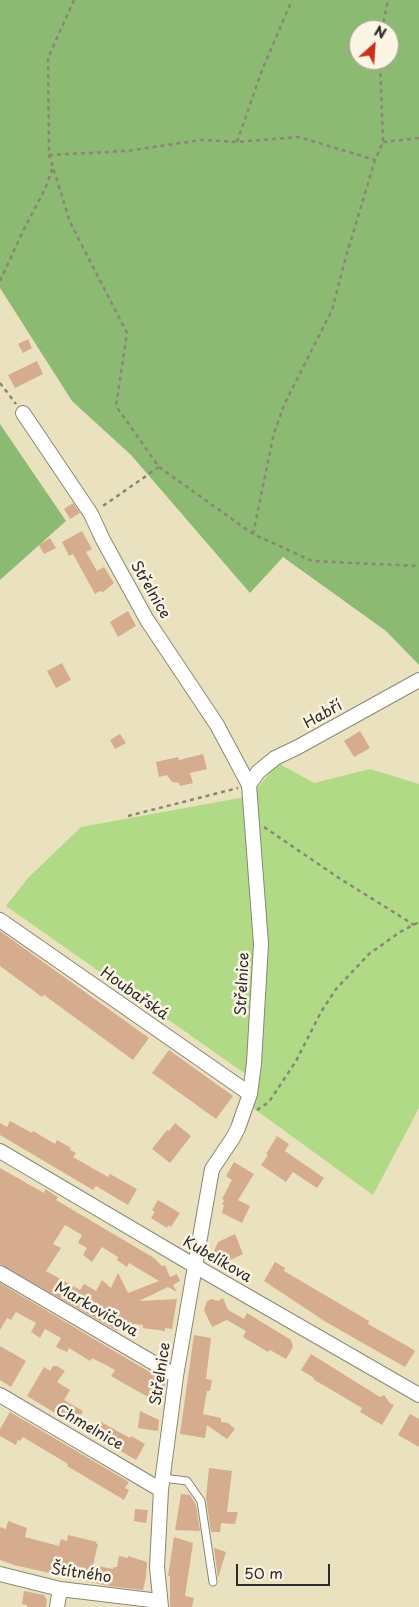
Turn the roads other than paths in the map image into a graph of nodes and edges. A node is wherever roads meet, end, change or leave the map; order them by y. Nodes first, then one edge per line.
1 (23, 413) road end
2 (419, 680) edge
3 (249, 785) junction
4 (0, 920) edge
5 (250, 1094) junction
6 (0, 1151) edge
7 (195, 1266) junction
8 (0, 1273) edge
9 (176, 1376) junction
10 (0, 1395) edge
11 (419, 1395) edge
12 (162, 1484) junction
13 (0, 1574) edge
14 (213, 1582) dead end
15 (60, 1589) junction
16 (160, 1604) edge
17 (57, 1607) edge

1 - 3 street, Střelnice
2 - 3 street, Habří
3 - 5 street, Střelnice
4 - 5 street, Houbařská
5 - 7 street, Střelnice
6 - 7 street, Kubelíkova
7 - 9 street, Střelnice
7 - 11 street, Kubelíkova
8 - 9 street, Markovičova
9 - 12 street, Střelnice
10 - 12 street, Chmelnice
12 - 14 lane
12 - 16 street, Střelnice
13 - 15 street, Štítného
15 - 16 street, Štítného
15 - 17 street

